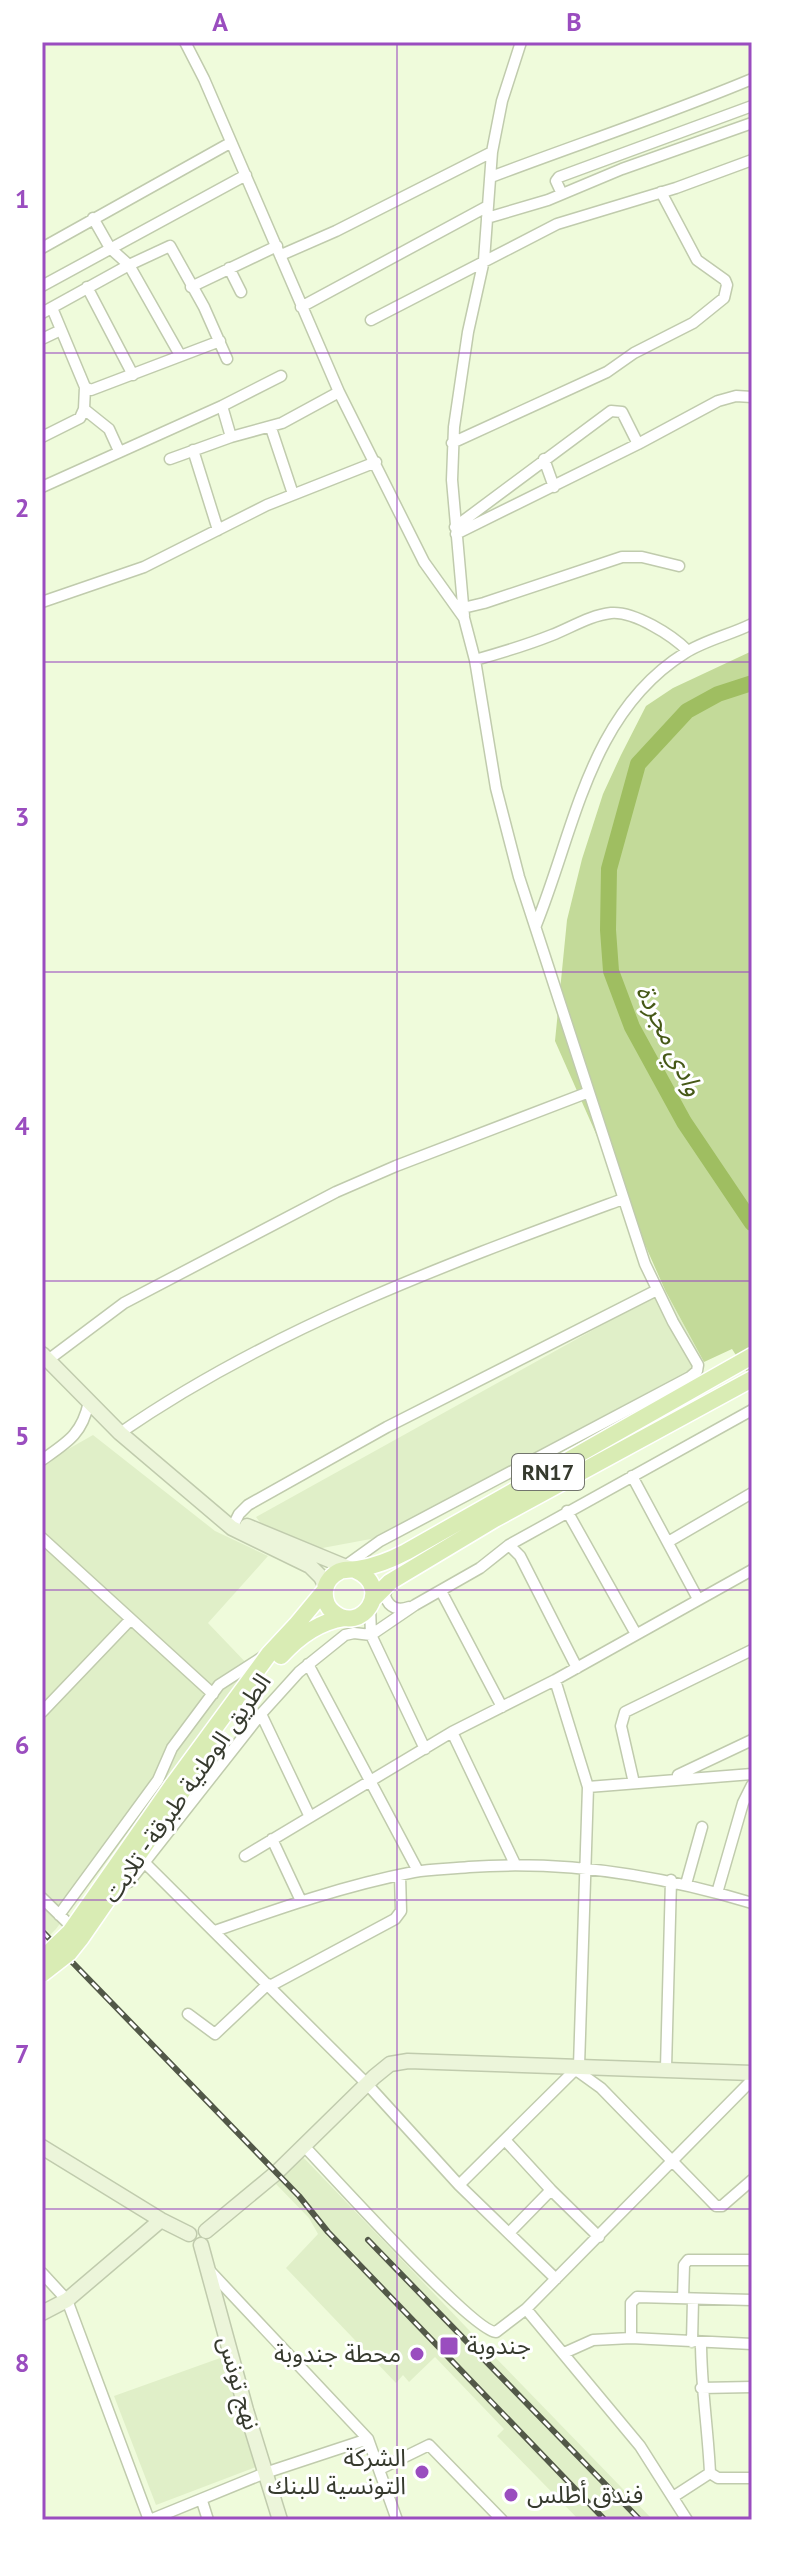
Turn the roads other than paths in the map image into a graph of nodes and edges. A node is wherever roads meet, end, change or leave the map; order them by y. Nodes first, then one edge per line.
1 (185, 42) edge
2 (521, 42) edge
3 (752, 79) edge
4 (752, 106) edge
5 (752, 123) edge
6 (639, 124) junction
7 (230, 143) junction
8 (646, 144) junction
9 (492, 152) junction
10 (616, 155) junction
11 (752, 160) edge
12 (622, 169) junction
13 (246, 175) junction
14 (491, 177) junction
15 (661, 192) junction
16 (562, 194) junction
17 (488, 206) junction
18 (93, 218) junction
19 (487, 218) junction
20 (42, 248) edge
21 (110, 248) junction
22 (279, 251) junction
23 (484, 260) junction
24 (129, 265) junction
25 (229, 268) junction
26 (42, 286) edge
27 (87, 287) junction
28 (191, 287) junction
29 (241, 292) dead end
30 (301, 307) junction
31 (47, 311) edge
32 (371, 320) dead end
33 (61, 330) junction
34 (42, 339) edge
35 (220, 341) junction
36 (180, 355) junction
37 (227, 359) dead end
38 (133, 375) junction
39 (281, 376) dead end
40 (85, 387) junction
41 (339, 392) junction
42 (752, 397) edge
43 (222, 406) junction
44 (84, 409) junction
45 (271, 428) junction
46 (42, 437) edge
47 (231, 437) junction
48 (452, 443) junction
49 (638, 444) junction
50 (193, 450) junction
51 (119, 451) junction
52 (170, 459) dead end
53 (544, 459) junction
54 (376, 462) junction
55 (42, 487) edge
56 (554, 487) junction
57 (293, 494) junction
58 (218, 530) junction
59 (456, 531) junction
60 (679, 566) dead end
61 (42, 602) edge
62 (463, 613) junction
63 (752, 624) edge
64 (688, 651) junction
65 (475, 660) junction
66 (536, 925) junction
67 (589, 1092) junction
68 (623, 1199) junction
69 (657, 1290) junction
70 (752, 1356) edge
71 (45, 1357) edge
72 (749, 1381) edge
73 (89, 1402) junction
74 (752, 1410) edge
75 (120, 1433) junction
76 (42, 1460) edge
77 (632, 1476) junction
78 (752, 1493) edge
79 (567, 1511) junction
80 (234, 1524) junction
81 (42, 1538) edge
82 (380, 1541) junction
83 (668, 1542) junction
84 (509, 1545) junction
85 (373, 1565) junction
86 (347, 1570) junction
87 (752, 1570) edge
88 (390, 1582) junction
89 (325, 1588) junction
90 (441, 1591) junction
91 (372, 1597) junction
92 (698, 1599) junction
93 (415, 1605) junction
94 (347, 1618) junction
95 (130, 1620) junction
96 (320, 1625) junction
97 (636, 1634) junction
98 (371, 1635) junction
99 (325, 1649) junction
100 (752, 1650) edge
101 (269, 1654) junction
102 (308, 1664) junction
103 (577, 1668) junction
104 (555, 1680) junction
105 (213, 1694) junction
106 (502, 1707) junction
107 (42, 1712) edge
108 (261, 1714) junction
109 (452, 1732) junction
110 (752, 1740) edge
111 (425, 1749) junction
112 (752, 1774) edge
113 (671, 1779) junction
114 (373, 1782) junction
115 (634, 1783) junction
116 (752, 1785) edge
117 (588, 1787) junction
118 (176, 1790) junction
119 (310, 1817) junction
120 (702, 1827) dead end
121 (272, 1839) junction
122 (245, 1856) dead end
123 (144, 1862) junction
124 (515, 1864) junction
125 (585, 1867) junction
126 (418, 1871) junction
127 (400, 1875) junction
128 (671, 1880) junction
129 (686, 1884) junction
130 (717, 1893) junction
131 (42, 1898) edge
132 (301, 1901) junction
133 (752, 1903) edge
134 (59, 1915) junction
135 (215, 1931) junction
136 (42, 1945) edge
137 (42, 1959) edge
138 (42, 1974) edge
139 (42, 1982) edge
140 (269, 1985) junction
141 (188, 2014) dead end
142 (578, 2068) junction
143 (666, 2068) junction
144 (752, 2073) edge
145 (752, 2080) edge
146 (367, 2084) junction
147 (505, 2140) junction
148 (304, 2146) junction
149 (42, 2147) edge
150 (673, 2161) junction
151 (752, 2180) edge
152 (459, 2185) junction
153 (551, 2190) junction
154 (161, 2220) junction
155 (509, 2233) junction
156 (599, 2237) junction
157 (203, 2238) junction
158 (752, 2260) edge
159 (206, 2267) junction
160 (42, 2273) edge
161 (556, 2279) junction
162 (688, 2299) junction
163 (67, 2300) junction
164 (752, 2300) edge
165 (526, 2309) junction
166 (42, 2313) edge
167 (631, 2338) junction
168 (696, 2342) junction
169 (752, 2344) edge
170 (564, 2353) junction
171 (752, 2387) edge
172 (701, 2388) junction
173 (368, 2439) junction
174 (380, 2469) junction
175 (265, 2473) junction
176 (710, 2473) junction
177 (752, 2478) edge
178 (673, 2497) junction
179 (202, 2501) junction
180 (150, 2520) edge
181 (208, 2520) edge
182 (280, 2520) edge
183 (397, 2520) edge
184 (502, 2520) edge
185 (687, 2520) edge

1 - 7 street
2 - 9 street
3 - 6 street
4 - 8 street
5 - 12 street
6 - 8 street
6 - 14 street
7 - 13 street
7 - 18 street
8 - 10 street
9 - 14 street
9 - 22 street
10 - 12 street
10 - 16 street
11 - 15 street
12 - 16 street
13 - 21 street
13 - 22 street
14 - 17 street
15 - 23 street
15 - 48 street
16 - 19 street
17 - 19 street
17 - 30 street
18 - 20 street
18 - 21 street
19 - 23 street
21 - 24 street
21 - 26 street
22 - 25 street
22 - 30 street
23 - 32 street
23 - 48 street
24 - 27 street
24 - 28 street
24 - 36 street
25 - 28 street
25 - 29 street
27 - 31 street
27 - 38 street
28 - 35 street
30 - 41 street
31 - 33 street
33 - 34 street
33 - 40 street
35 - 36 street
35 - 37 street
36 - 38 street
38 - 40 street
39 - 43 street
40 - 44 street
41 - 45 street
41 - 54 street
42 - 49 street
43 - 47 street
43 - 51 street
44 - 46 street
44 - 51 street
45 - 47 street
45 - 57 street
47 - 50 street
48 - 59 street
49 - 53 street
49 - 56 street
50 - 52 street
50 - 58 street
51 - 55 street
53 - 56 street
53 - 59 street
54 - 57 street
54 - 62 street
56 - 59 street
57 - 58 street
58 - 61 street
59 - 62 street
60 - 62 street
62 - 65 street
63 - 64 street
64 - 65 street
64 - 66 street
65 - 66 street
66 - 67 street
67 - 68 street
67 - 71 street
68 - 69 street
68 - 75 street
69 - 80 street
69 - 82 street
70 - 85 main road, RN17
71 - 73 street
72 - 88 main road, RN17
73 - 75 street
73 - 76 street
74 - 77 street
75 - 80 street
77 - 79 street
77 - 83 street
78 - 83 street
79 - 84 street
79 - 97 street
80 - 86 street
80 - 89 street
81 - 95 street
82 - 85 street
82 - 86 street
83 - 92 street
84 - 90 street
84 - 103 street
85 - 86 main road, RN17
85 - 91 street
86 - 89 main road, RN17
86 - 91 main road
87 - 92 street
88 - 91 main road, RN17
88 - 93 street
89 - 94 main road
89 - 101 main road, الطريق الوطنية طبرقة - تلابت / RN17
90 - 93 street
90 - 106 street
91 - 94 main road, RN17
91 - 98 street
92 - 97 street
93 - 98 street
94 - 96 main road, الطريق الوطنية طبرقة - تلابت / RN17
94 - 98 street
95 - 105 street
95 - 107 street
96 - 99 street
96 - 118 main road, الطريق الوطنية طبرقة - تلابت / RN17
97 - 103 street
98 - 99 street
98 - 111 street
99 - 102 street
100 - 115 street
101 - 105 street
101 - 118 main road, الطريق الوطنية طبرقة - تلابت / RN17
102 - 108 street
102 - 114 street
103 - 104 street
104 - 106 street
104 - 117 street
105 - 134 street
106 - 109 street
108 - 119 street
108 - 123 street
109 - 111 street
109 - 124 street
110 - 113 street
111 - 114 street
112 - 113 street
113 - 115 street
114 - 119 street
114 - 126 street
115 - 117 street
116 - 130 street
117 - 125 street
118 - 137 main road, الطريق الوطنية طبرقة - تلابت / RN17, bridge
118 - 138 main road, الطريق الوطنية طبرقة - تلابت / RN17, bridge
119 - 121 street
120 - 129 street
121 - 122 street
121 - 132 street
123 - 134 street
123 - 135 street
124 - 125 street
124 - 126 street
125 - 128 street
125 - 142 street
126 - 127 street
127 - 132 street
127 - 140 street
128 - 129 street
128 - 143 street
129 - 130 street
130 - 133 street
131 - 134 street
132 - 135 street
135 - 140 street
136 - 139 street
140 - 141 street
140 - 146 street
142 - 143 street
142 - 146 street
142 - 147 street
142 - 150 street
143 - 144 street
145 - 150 street
146 - 148 street
146 - 152 street
147 - 152 street
147 - 153 street
148 - 157 street
148 - 165 street
149 - 154 street
150 - 151 street
150 - 156 street
152 - 155 street
153 - 155 street
153 - 156 street
154 - 157 street
154 - 163 street
155 - 161 street
156 - 161 street
157 - 159 street, نهج تونس
158 - 162 street
159 - 173 street
159 - 175 street, نهج تونس
160 - 163 street
161 - 165 street
162 - 164 street
162 - 167 street
162 - 168 street
163 - 166 street
163 - 180 street
165 - 170 street
167 - 168 street
167 - 170 street
168 - 169 street
168 - 172 street
170 - 178 street
171 - 172 street
172 - 176 street
173 - 174 street
173 - 175 street
174 - 183 street
174 - 184 street
175 - 179 street
175 - 182 street, نهج تونس
176 - 177 street
176 - 178 street
178 - 185 street
179 - 180 street
179 - 181 street

